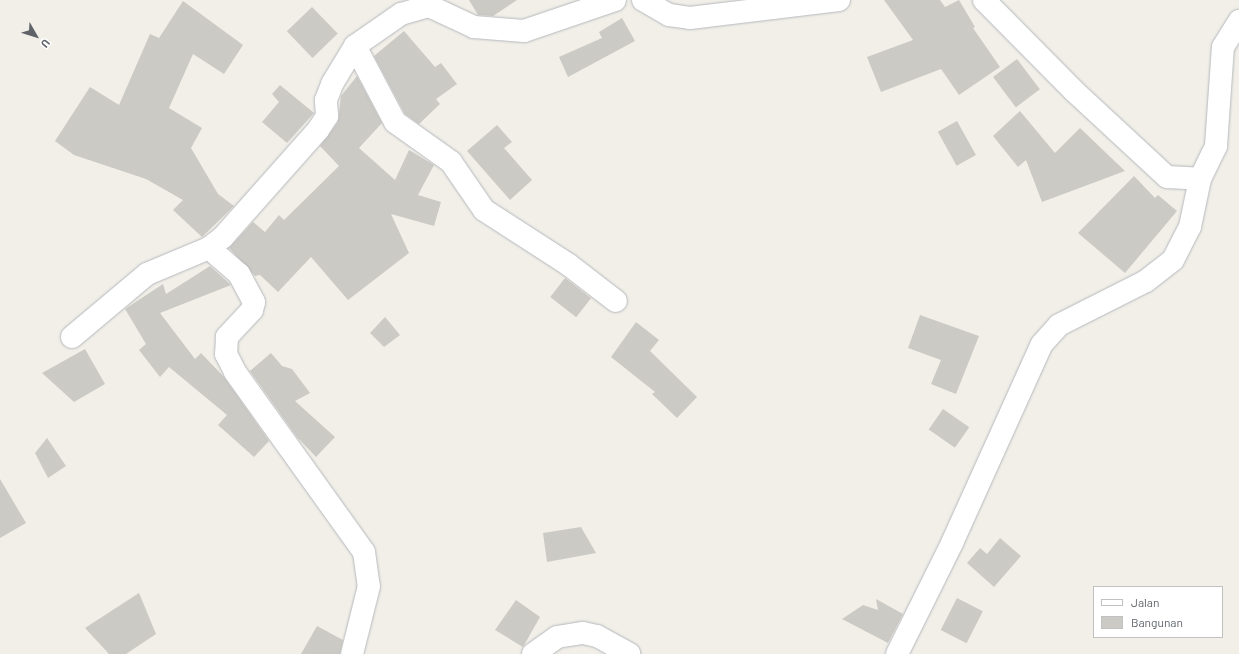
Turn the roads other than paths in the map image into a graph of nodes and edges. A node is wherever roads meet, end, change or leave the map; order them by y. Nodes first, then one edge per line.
1 (615, 0) edge
2 (643, 0) edge
3 (839, 0) edge
4 (984, 0) edge
5 (1239, 21) edge
6 (355, 46) junction
7 (1200, 179) junction
8 (208, 248) junction
9 (616, 302) dead end
10 (72, 337) dead end
11 (352, 654) edge
12 (533, 654) edge
13 (629, 654) edge
14 (897, 654) edge

1 - 6 street
2 - 3 street
4 - 7 street
5 - 7 street
6 - 8 street
6 - 9 street
7 - 14 street
8 - 10 street
8 - 11 street
12 - 13 street

